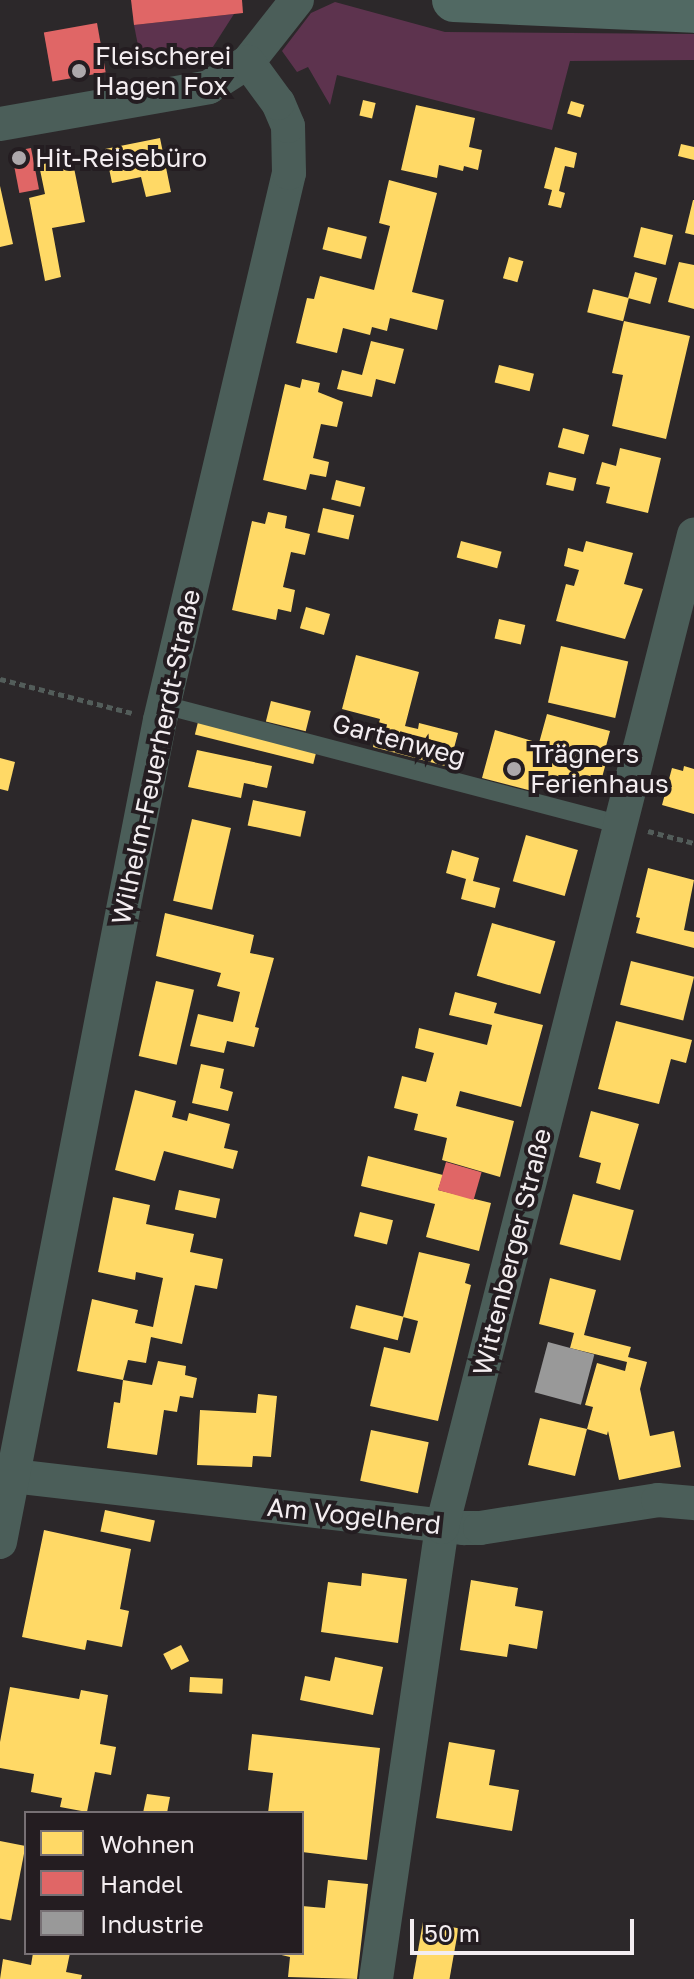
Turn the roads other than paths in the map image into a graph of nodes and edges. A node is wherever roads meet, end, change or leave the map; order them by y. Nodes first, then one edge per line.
1 (297, 0) edge
2 (454, 0) edge
3 (694, 11) edge
4 (248, 62) junction
5 (0, 124) edge
6 (694, 535) edge
7 (162, 713) junction
8 (630, 827) junction
9 (13, 1476) junction
10 (694, 1503) edge
11 (442, 1527) junction
12 (0, 1542) edge
13 (376, 1979) edge

1 - 4 street
2 - 3 main road
4 - 5 street
4 - 7 street, Wilhelm-Feuerherdt-Straße
6 - 8 street, Wittenberger Straße
7 - 8 lane, Gartenweg
7 - 9 street, Wilhelm-Feuerherdt-Straße
8 - 11 street, Wittenberger Straße
9 - 11 street, Am Vogelherd
9 - 12 street, Wilhelm-Feuerherdt-Straße
10 - 11 street, Am Vogelherd
11 - 13 street, Wittenberger Straße

